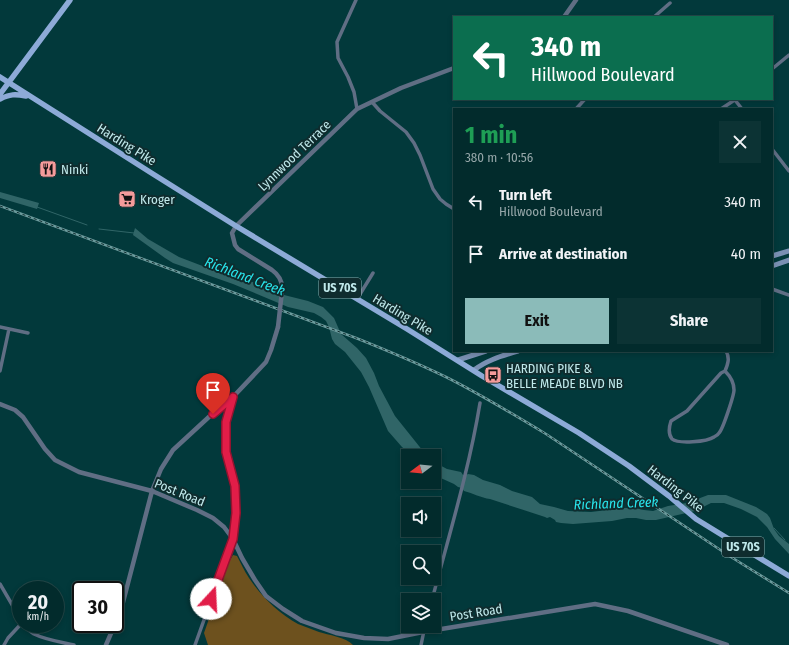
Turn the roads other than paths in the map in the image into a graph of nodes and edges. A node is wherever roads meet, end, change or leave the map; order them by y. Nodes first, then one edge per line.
1 (70, 0) edge
2 (356, 0) edge
3 (576, 0) edge
4 (670, 3) dead end
5 (565, 16) edge
6 (655, 16) edge
7 (789, 55) edge
8 (453, 68) edge
9 (773, 68) edge
10 (0, 77) edge
11 (8, 82) junction
12 (0, 94) edge
13 (30, 97) junction
14 (0, 99) edge
15 (584, 100) edge
16 (734, 100) edge
17 (372, 102) junction
18 (577, 108) edge
19 (722, 108) edge
20 (357, 109) junction
21 (773, 150) edge
22 (789, 171) edge
23 (453, 208) edge
24 (236, 226) junction
25 (789, 251) edge
26 (773, 256) edge
27 (789, 260) edge
28 (773, 266) edge
29 (373, 273) dead end
30 (773, 289) edge
31 (789, 296) edge
32 (357, 299) junction
33 (0, 327) edge
34 (9, 329) junction
35 (28, 333) dead end
36 (483, 352) edge
37 (515, 352) edge
38 (727, 352) edge
39 (458, 360) junction
40 (474, 370) junction
41 (0, 371) edge
42 (725, 371) junction
43 (233, 397) junction
44 (480, 403) dead end
45 (0, 404) edge
46 (152, 491) junction
47 (233, 539) junction
48 (789, 576) edge
49 (0, 584) edge
50 (434, 593) edge
51 (12, 605) edge
52 (441, 629) edge
53 (13, 633) edge
54 (33, 633) edge
55 (418, 633) edge
56 (423, 633) edge
57 (4, 645) edge
58 (74, 645) edge
59 (106, 645) edge
60 (195, 645) edge
61 (421, 645) edge
62 (727, 645) edge

1 - 11 main road
2 - 20 street
3 - 5 street
4 - 6 street
7 - 9 street
8 - 17 street, Lynnwood Terrace
10 - 11 main road, Harding Pike / US 70S
11 - 12 main road
11 - 13 main road, Harding Pike / US 70S
13 - 14 main road
13 - 24 main road, Harding Pike / US 70S
15 - 18 street
16 - 19 street
17 - 20 street, Lynnwood Terrace
17 - 23 street
20 - 24 street, Lynnwood Terrace
21 - 22 street
24 - 32 main road, Harding Pike / US 70S
24 - 43 street, bridge
25 - 26 main road
27 - 28 main road
29 - 32 street
30 - 31 street
32 - 39 main road, Harding Pike / US 70S
33 - 34 street
34 - 35 street
34 - 41 street
36 - 39 main road
37 - 40 main road
38 - 42 street
39 - 40 main road, Harding Pike / US 70S
40 - 48 main road, Harding Pike / US 70S
42 - 42 street
43 - 46 street
43 - 47 street
44 - 50 street
45 - 46 street, Post Road
46 - 47 street, Post Road
46 - 59 street
47 - 55 street, Post Road
47 - 60 street
49 - 51 street
52 - 62 street, Post Road
53 - 57 street
54 - 58 street
56 - 61 street

